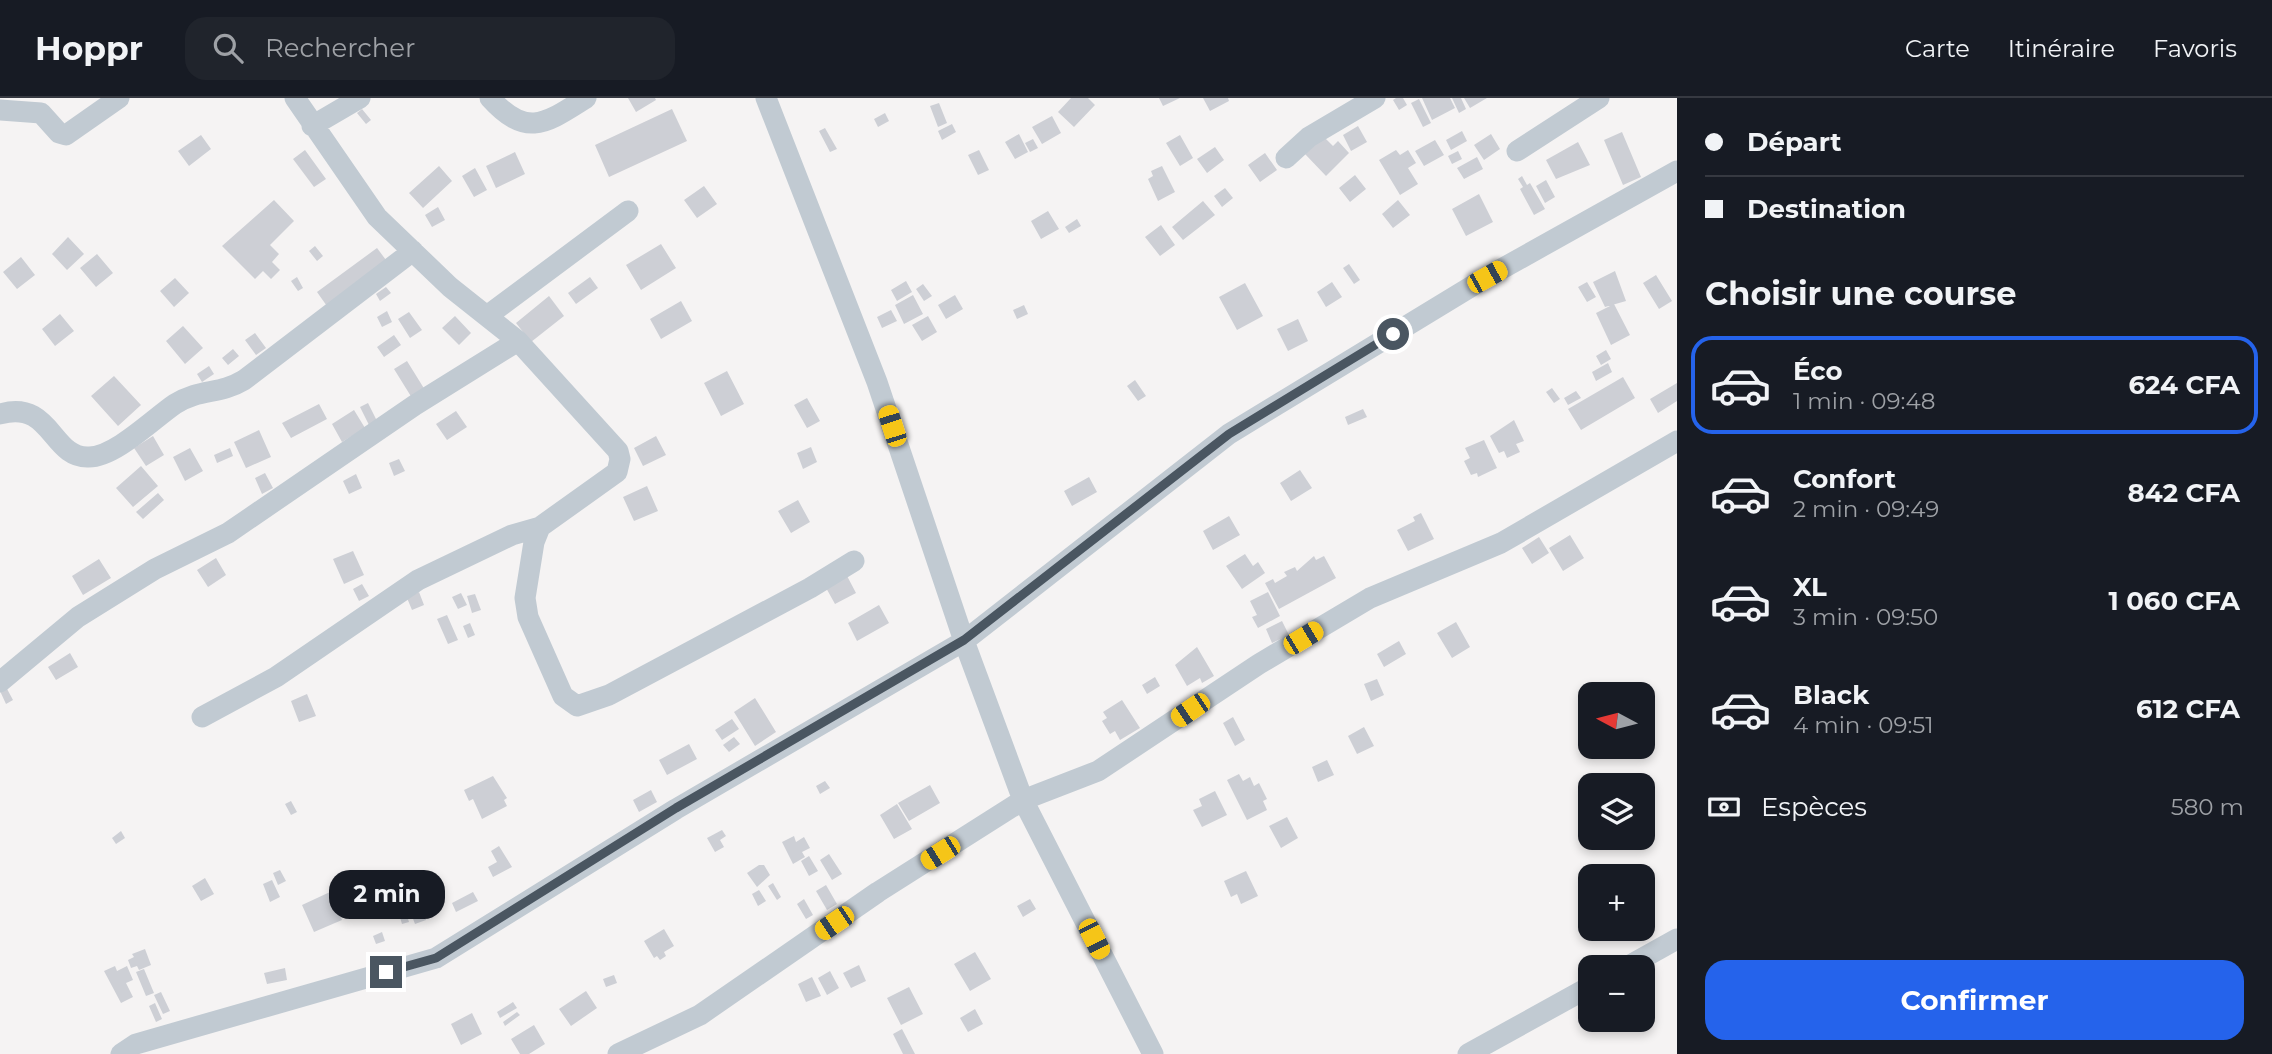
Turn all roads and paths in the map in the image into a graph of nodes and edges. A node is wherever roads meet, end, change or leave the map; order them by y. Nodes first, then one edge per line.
1 (119, 98) edge
2 (295, 98) edge
3 (360, 98) edge
4 (490, 98) edge
5 (586, 98) edge
6 (766, 98) edge
7 (1375, 98) edge
8 (1599, 98) edge
9 (0, 110) edge
10 (312, 126) junction
11 (1517, 151) dead end
12 (1286, 158) dead end
13 (1677, 171) edge
14 (628, 211) dead end
15 (413, 251) junction
16 (487, 316) junction
17 (519, 341) junction
18 (0, 414) edge
19 (1677, 441) edge
20 (540, 527) junction
21 (854, 561) dead end
22 (964, 640) junction
23 (0, 682) edge
24 (202, 717) dead end
25 (1023, 800) junction
26 (1677, 939) edge
27 (1648, 955) edge
28 (1578, 993) edge
29 (121, 1054) edge
30 (618, 1054) edge
31 (1153, 1054) edge
32 (1468, 1054) edge

1 - 9 street
2 - 10 street
3 - 10 street
4 - 5 street
6 - 22 street
7 - 12 street
8 - 11 street
10 - 15 street
13 - 22 street
14 - 16 street
15 - 16 street
15 - 18 street
16 - 17 street
17 - 20 street
17 - 23 street
19 - 25 street
20 - 21 street
20 - 24 street
22 - 25 street
22 - 29 street
25 - 30 street
25 - 31 street
26 - 27 street
28 - 32 street

